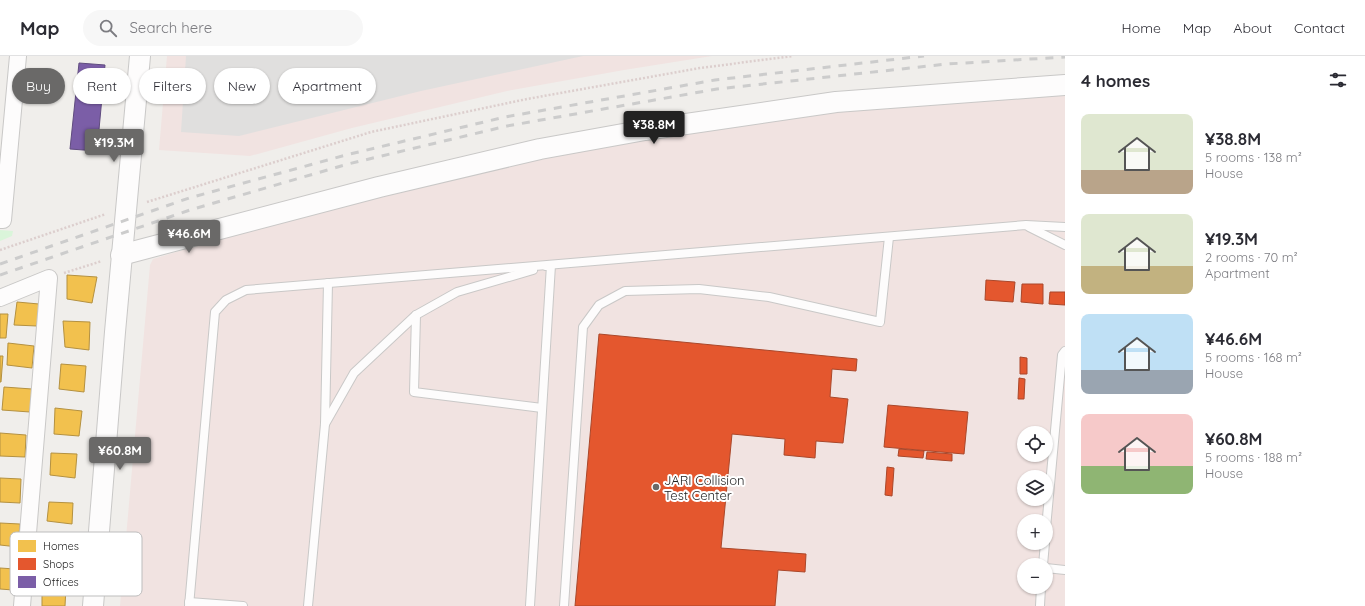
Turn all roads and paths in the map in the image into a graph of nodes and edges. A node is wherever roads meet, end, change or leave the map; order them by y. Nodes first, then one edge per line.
1 (18, 56) edge
2 (140, 56) edge
3 (793, 56) edge
4 (1065, 85) edge
5 (7, 98) edge
6 (147, 202) dead end
7 (107, 213) dead end
8 (0, 220) edge
9 (1026, 225) junction
10 (1065, 227) edge
11 (888, 237) junction
12 (1065, 245) edge
13 (0, 250) edge
14 (122, 255) junction
15 (102, 261) dead end
16 (551, 264) junction
17 (50, 278) junction
18 (328, 283) junction
19 (0, 298) edge
20 (416, 315) junction
21 (1065, 351) edge
22 (542, 408) junction
23 (325, 424) junction
24 (1047, 514) edge
25 (28, 532) edge
26 (98, 532) edge
27 (1053, 569) edge
28 (1065, 570) edge
29 (1041, 594) edge
30 (23, 596) edge
31 (93, 596) edge
32 (189, 604) edge
33 (22, 606) edge
34 (92, 606) edge
35 (243, 606) edge
36 (308, 606) edge
37 (530, 606) edge
38 (564, 606) edge
39 (1040, 606) edge

1 - 5 street
2 - 14 street
3 - 6 path
4 - 14 street
5 - 8 street
7 - 13 path
9 - 10 lane
9 - 11 lane
9 - 12 lane
11 - 16 lane
11 - 38 lane
14 - 26 street
15 - 17 path
16 - 18 lane
16 - 20 lane
16 - 22 lane
17 - 19 street
17 - 25 street
18 - 23 lane
18 - 32 lane
20 - 22 lane
20 - 23 lane
21 - 24 lane
22 - 37 lane
23 - 36 lane
27 - 28 lane
29 - 39 lane
30 - 33 street
31 - 34 street
32 - 35 lane

